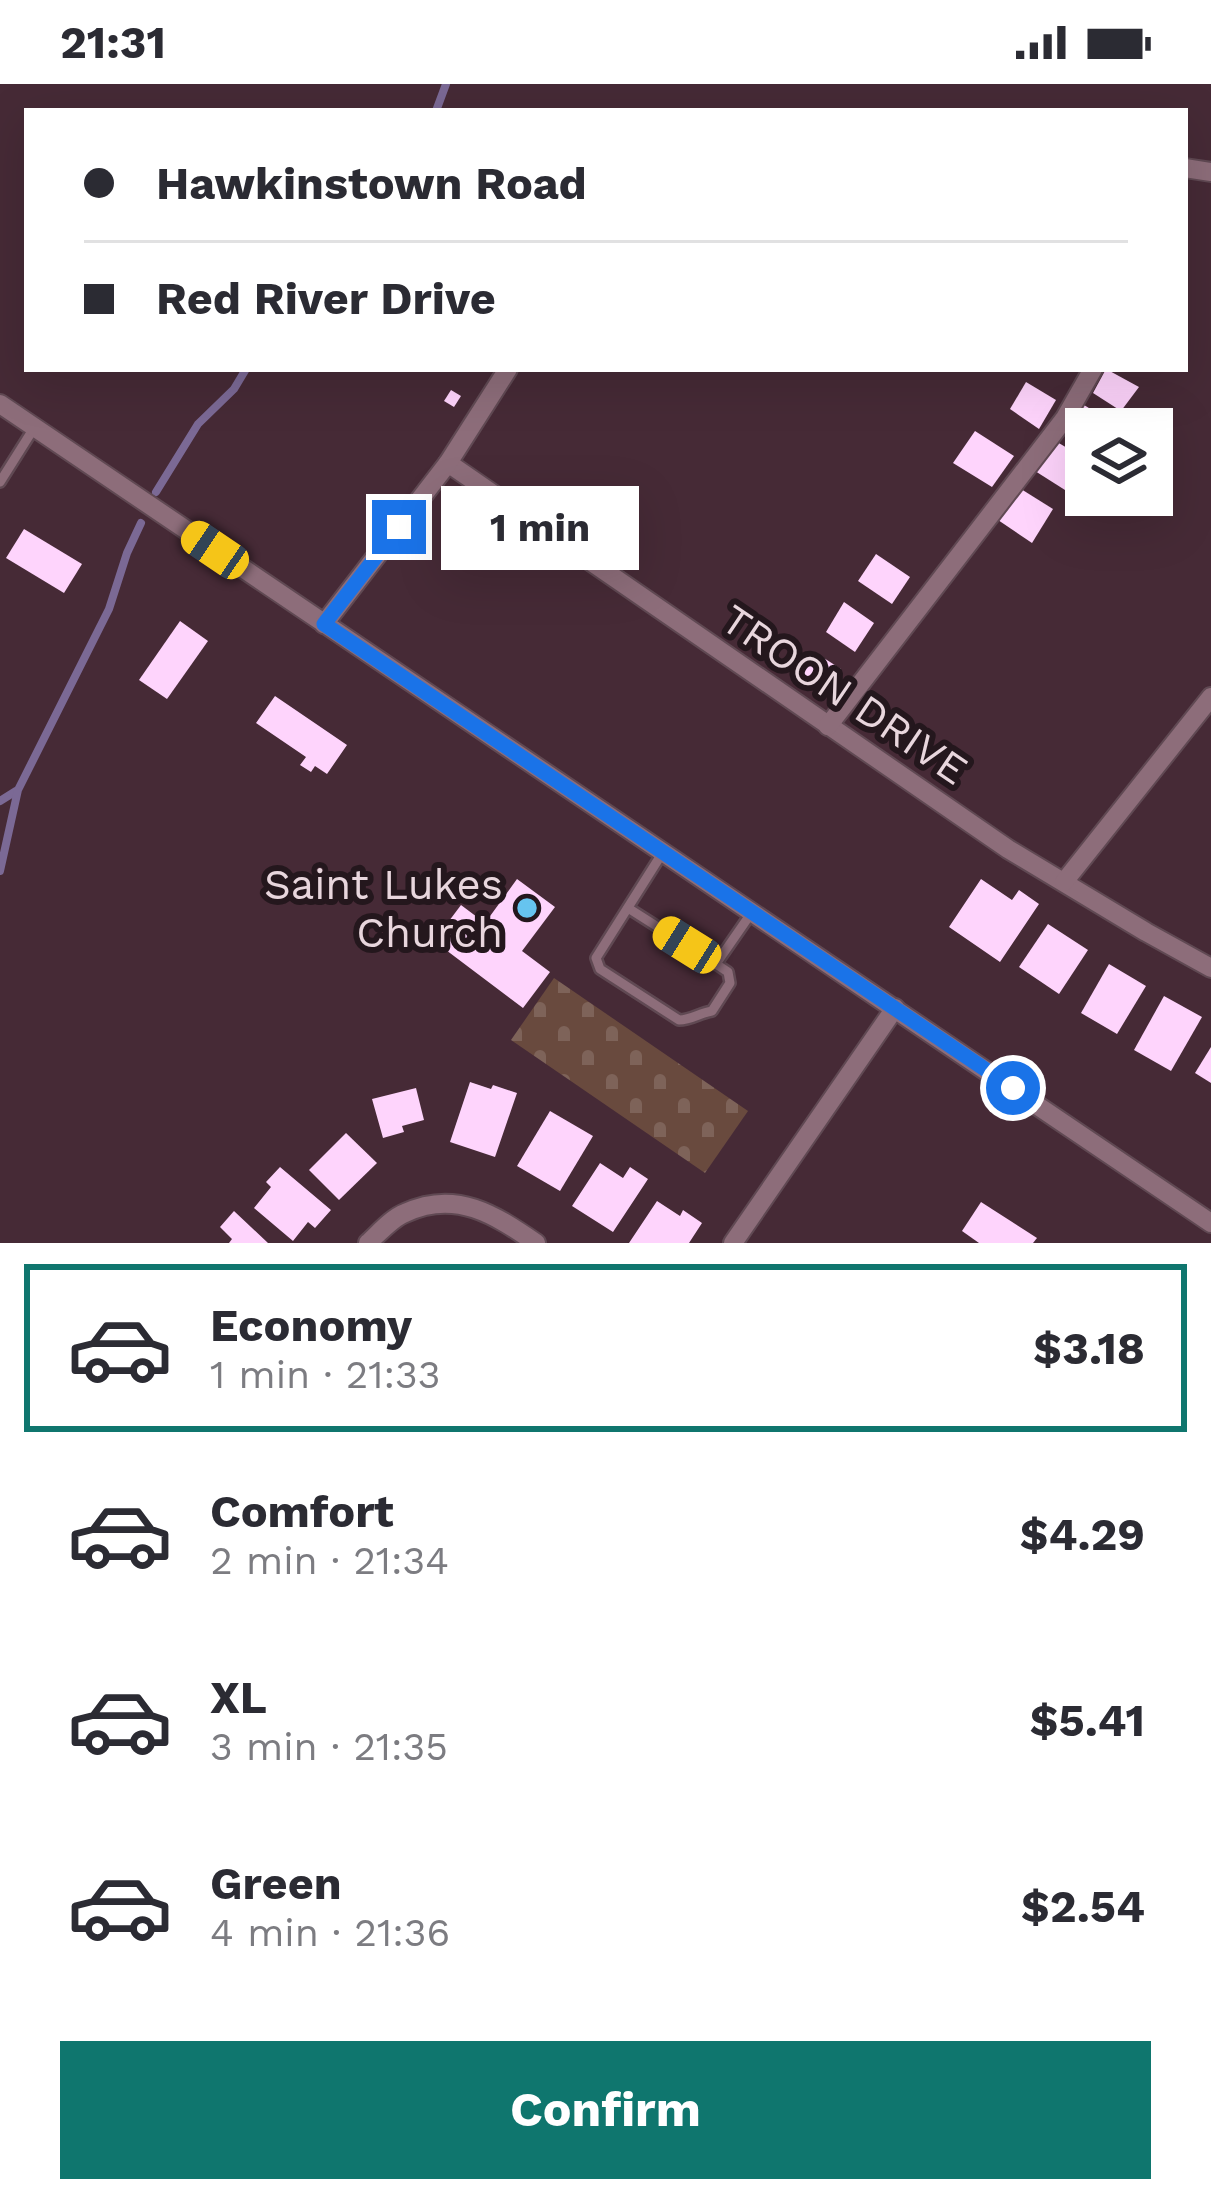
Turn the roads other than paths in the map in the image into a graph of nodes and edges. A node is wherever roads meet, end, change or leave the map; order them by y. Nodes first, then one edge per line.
1 (506, 372) edge
2 (1091, 372) edge
3 (0, 404) edge
4 (34, 428) junction
5 (448, 463) junction
6 (0, 482) edge
7 (324, 624) junction
8 (1211, 698) edge
9 (827, 726) junction
10 (663, 852) junction
11 (1064, 882) junction
12 (628, 908) junction
13 (752, 912) junction
14 (716, 964) junction
15 (1211, 968) edge
16 (895, 1008) junction
17 (1211, 1223) edge
18 (368, 1243) edge
19 (536, 1243) edge
20 (733, 1243) edge

1 - 5 street
2 - 9 street
3 - 4 street
4 - 6 lane
4 - 7 street
5 - 7 street
5 - 9 street, TROON DRIVE
7 - 10 street
8 - 11 street
9 - 11 street, TROON DRIVE
10 - 12 lane
10 - 13 street
11 - 15 street, TROON DRIVE
12 - 14 lane
12 - 14 lane
13 - 14 lane
13 - 16 street
16 - 17 street
16 - 20 street
18 - 19 street

